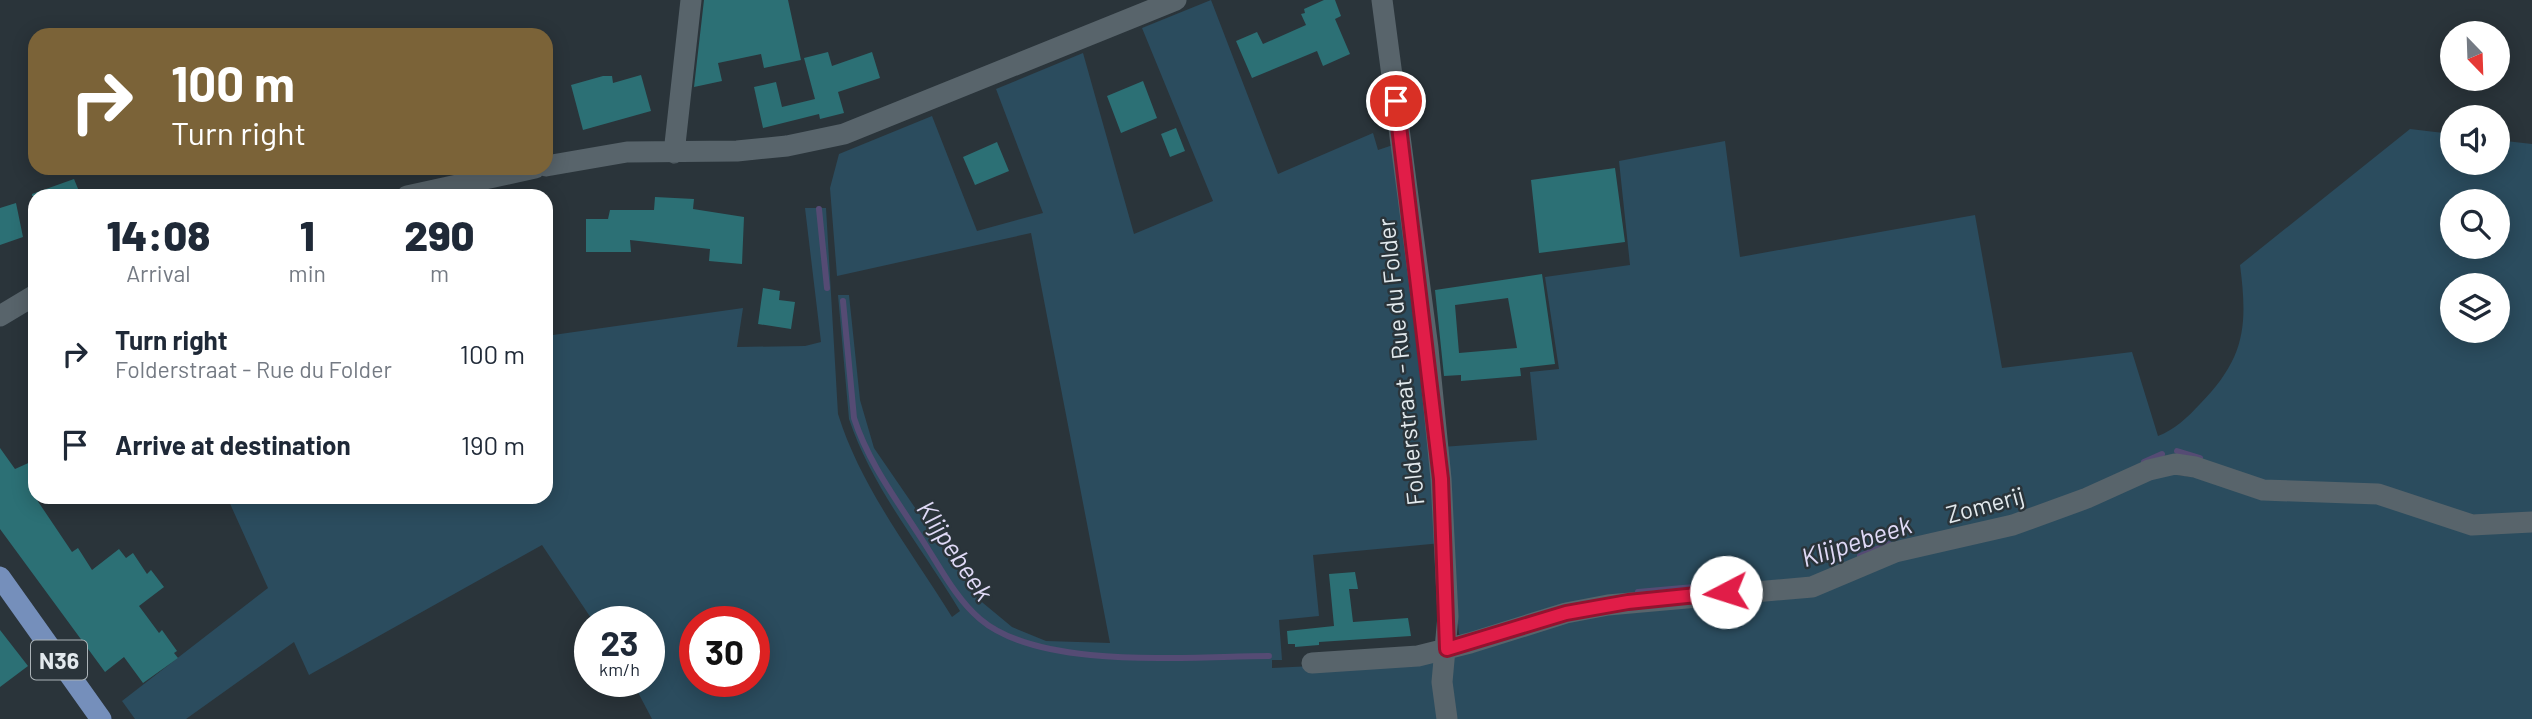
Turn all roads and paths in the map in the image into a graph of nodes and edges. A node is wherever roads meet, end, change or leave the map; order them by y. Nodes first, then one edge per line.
1 (691, 0) edge
2 (1176, 0) edge
3 (1382, 0) edge
4 (674, 152) junction
5 (553, 165) edge
6 (503, 175) edge
7 (439, 189) edge
8 (28, 299) edge
9 (0, 316) edge
10 (2532, 522) edge
11 (0, 578) edge
12 (1447, 649) junction
13 (1312, 663) dead end
14 (102, 719) edge
15 (1447, 719) edge

1 - 4 street
2 - 4 street
3 - 12 street, Folderstraat - Rue du Folder
4 - 5 street
6 - 7 street
8 - 9 street
10 - 12 street, Zomerij
11 - 14 main road, N36
12 - 13 street, Zomerij
12 - 15 street, Folderstraat - Rue du Folder

